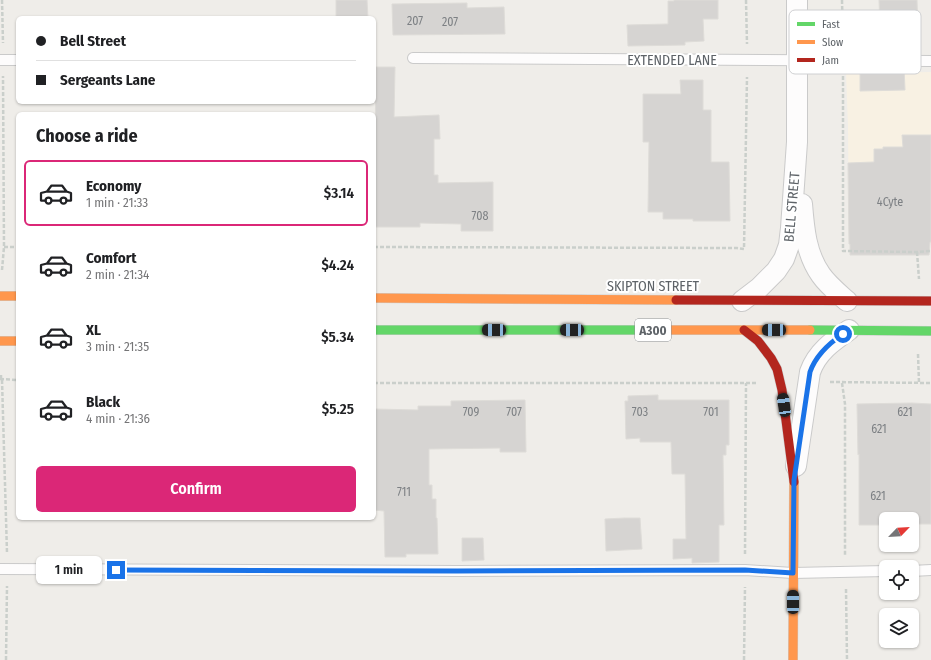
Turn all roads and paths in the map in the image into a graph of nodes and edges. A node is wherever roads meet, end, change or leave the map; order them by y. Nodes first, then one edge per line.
1 (2, 0) edge
2 (746, 0) edge
3 (796, 0) edge
4 (842, 0) edge
5 (796, 10) edge
6 (842, 10) edge
7 (413, 58) dead end
8 (2, 60) edge
9 (16, 60) edge
10 (748, 60) junction
11 (789, 60) edge
12 (921, 61) edge
13 (931, 61) edge
14 (797, 74) edge
15 (843, 74) edge
16 (797, 142) junction
17 (4, 247) junction
18 (16, 247) edge
19 (376, 247) edge
20 (931, 251) edge
21 (917, 252) junction
22 (1, 267) edge
23 (919, 282) dead end
24 (0, 296) edge
25 (16, 296) edge
26 (376, 298) edge
27 (742, 301) junction
28 (931, 301) edge
29 (847, 302) junction
30 (376, 330) edge
31 (744, 330) junction
32 (849, 330) junction
33 (931, 331) edge
34 (0, 341) edge
35 (16, 341) edge
36 (918, 348) dead end
37 (1, 375) dead end
38 (1, 379) edge
39 (16, 380) edge
40 (376, 382) edge
41 (780, 382) junction
42 (808, 382) junction
43 (746, 383) junction
44 (842, 383) junction
45 (919, 383) junction
46 (931, 383) edge
47 (794, 480) junction
48 (4, 569) edge
49 (745, 570) junction
50 (931, 570) edge
51 (879, 571) edge
52 (919, 571) edge
53 (845, 572) junction
54 (793, 573) junction
55 (6, 660) edge
56 (744, 660) edge
57 (793, 660) edge
58 (847, 660) edge

1 - 8 path
2 - 10 path
3 - 5 street, BELL STREET
4 - 6 path
7 - 10 lane, EXTENDED LANE
8 - 9 lane
8 - 17 path
10 - 11 lane, EXTENDED LANE
10 - 19 path
12 - 13 lane, EXTENDED LANE
14 - 16 street, BELL STREET
15 - 21 path
16 - 27 street, BELL STREET
16 - 29 street, BELL STREET
17 - 18 path
17 - 22 path
20 - 21 path
21 - 23 path
24 - 25 main road
26 - 27 main road, SKIPTON STREET / A300
27 - 29 main road, SKIPTON STREET / A300
28 - 29 main road, SKIPTON STREET / A300
30 - 31 main road, A300
31 - 32 main road, A300
31 - 41 main road
32 - 33 main road, A300
32 - 42 street
34 - 35 main road
36 - 45 path
37 - 38 path
38 - 39 path
38 - 48 path
40 - 43 path
41 - 43 path
41 - 47 main road
42 - 44 path
42 - 47 street
43 - 49 path
44 - 45 path
44 - 53 path
45 - 46 path
47 - 54 main road
48 - 49 lane
48 - 55 path
49 - 54 lane
49 - 56 path
50 - 52 lane
51 - 53 lane
53 - 54 lane
53 - 58 path
54 - 57 main road

